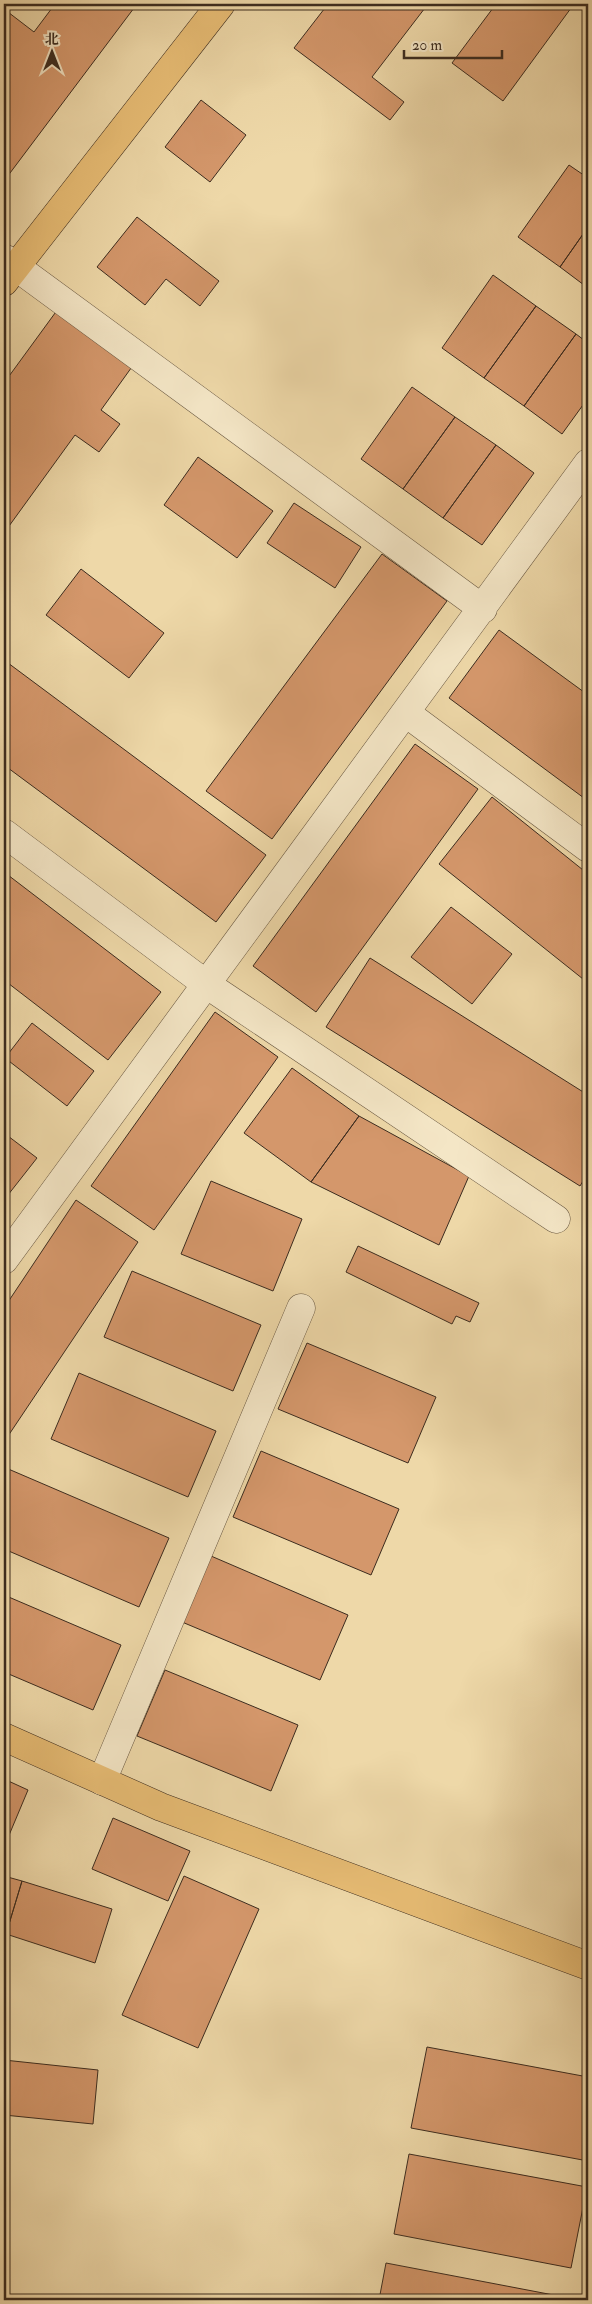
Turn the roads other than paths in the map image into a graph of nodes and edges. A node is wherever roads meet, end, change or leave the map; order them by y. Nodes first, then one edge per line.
1 (221, 4) edge
2 (8, 269) edge
3 (588, 463) edge
4 (483, 609) junction
5 (406, 713) junction
6 (4, 833) edge
7 (588, 848) edge
8 (206, 984) junction
9 (556, 1219) dead end
10 (4, 1260) edge
11 (301, 1308) dead end
12 (4, 1737) edge
13 (102, 1781) junction
14 (588, 1966) edge

1 - 2 main road
2 - 4 street
3 - 4 street
4 - 5 street
5 - 7 street
5 - 8 street
6 - 8 street
8 - 9 street
8 - 10 street
11 - 13 street
12 - 13 main road
13 - 14 main road

